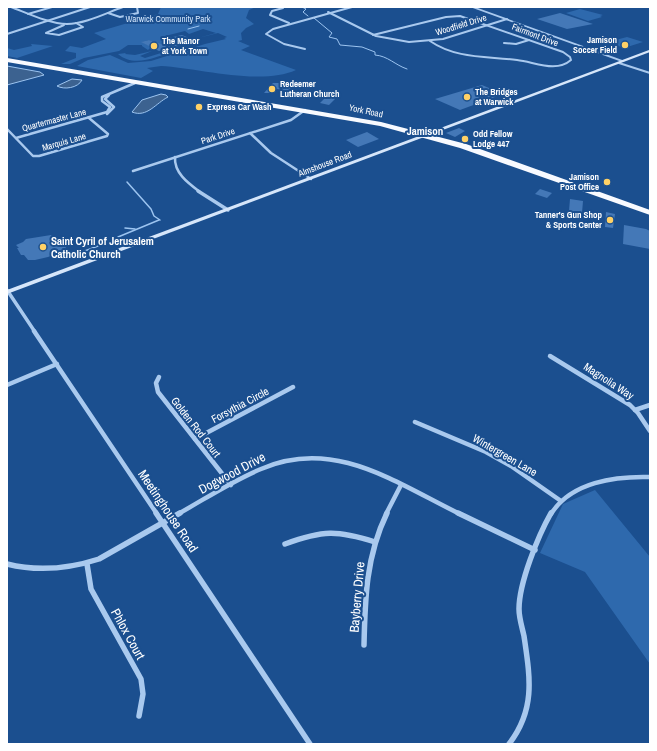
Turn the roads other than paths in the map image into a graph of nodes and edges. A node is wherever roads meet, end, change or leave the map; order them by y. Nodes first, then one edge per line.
1 (11, 7) edge
2 (52, 7) edge
3 (90, 7) edge
4 (123, 7) edge
5 (137, 7) edge
6 (352, 7) edge
7 (472, 7) edge
8 (283, 8) dead end
9 (328, 12) junction
10 (108, 13) junction
11 (28, 14) junction
12 (48, 20) junction
13 (507, 20) junction
14 (76, 23) junction
15 (64, 24) junction
16 (290, 24) junction
17 (488, 24) junction
18 (7, 34) edge
19 (373, 35) junction
20 (529, 40) junction
21 (430, 41) junction
22 (504, 43) dead end
23 (305, 49) dead end
24 (649, 52) edge
25 (7, 59) edge
26 (621, 62) junction
27 (650, 73) edge
28 (138, 82) junction
29 (305, 110) junction
30 (89, 118) junction
31 (7, 129) edge
32 (250, 133) junction
33 (426, 135) junction
34 (16, 138) junction
35 (175, 157) junction
36 (133, 171) dead end
37 (311, 179) junction
38 (228, 210) junction
39 (650, 213) edge
40 (7, 291) edge
41 (550, 356) dead end
42 (57, 364) junction
43 (159, 377) dead end
44 (7, 385) edge
45 (293, 387) dead end
46 (650, 406) edge
47 (636, 410) junction
48 (415, 422) dead end
49 (650, 431) edge
50 (195, 439) junction
51 (650, 477) edge
52 (231, 485) junction
53 (401, 485) junction
54 (561, 501) junction
55 (164, 523) junction
56 (375, 542) junction
57 (284, 544) dead end
58 (535, 550) junction
59 (7, 564) edge
60 (87, 564) junction
61 (364, 645) dead end
62 (139, 716) dead end
63 (310, 744) edge
64 (509, 744) edge

1 - 11 street
2 - 11 street
3 - 12 street
4 - 10 street
5 - 10 street
6 - 9 street
7 - 13 street
8 - 16 street
9 - 16 street
9 - 19 street, Woodfield Drive
10 - 14 street
11 - 12 street
12 - 15 street
12 - 18 street
13 - 17 street, Woodfield Drive
13 - 26 street
14 - 15 street
14 - 15 street
16 - 23 street
17 - 19 street, Fairmont Drive
17 - 20 street, Fairmont Drive
17 - 21 street, Woodfield Drive
19 - 21 street, Woodfield Drive
20 - 21 street, Fairmont Drive
20 - 22 street
24 - 26 main road, Almshouse Road
25 - 28 highway, York Road
26 - 27 street
26 - 33 main road, Almshouse Road
28 - 29 highway, York Road
28 - 30 street, Quartermaster Lane
29 - 32 street, Park Drive
29 - 33 highway, York Road
30 - 34 street, Quartermaster Lane
30 - 34 street, Marquis Lane
31 - 34 street, Marquis Lane
32 - 35 street, Park Drive
32 - 37 street
33 - 37 main road, Almshouse Road
33 - 39 highway, York Road
35 - 36 street, Park Drive
35 - 38 street
37 - 38 main road, Almshouse Road
38 - 40 main road, Almshouse Road
40 - 42 street, Meetinghouse Road
41 - 47 street, Magnolia Way
42 - 44 street
42 - 55 street, Meetinghouse Road
43 - 50 street, Golden Rod Court
45 - 50 street, Forsythia Circle
46 - 47 street
47 - 49 street, Magnolia Way
48 - 54 street, Wintergreen Lane
50 - 52 street, Golden Rod Court
51 - 54 street
52 - 53 street, Dogwood Drive
52 - 55 street, Dogwood Drive
53 - 56 street, Bayberry Drive
53 - 58 street, Dogwood Drive
54 - 58 street
55 - 60 street, Dogwood Drive
55 - 63 street, Meetinghouse Road
56 - 57 street
56 - 61 street, Bayberry Drive
58 - 64 street
59 - 60 street, Dogwood Drive
60 - 62 street, Phlox Court

